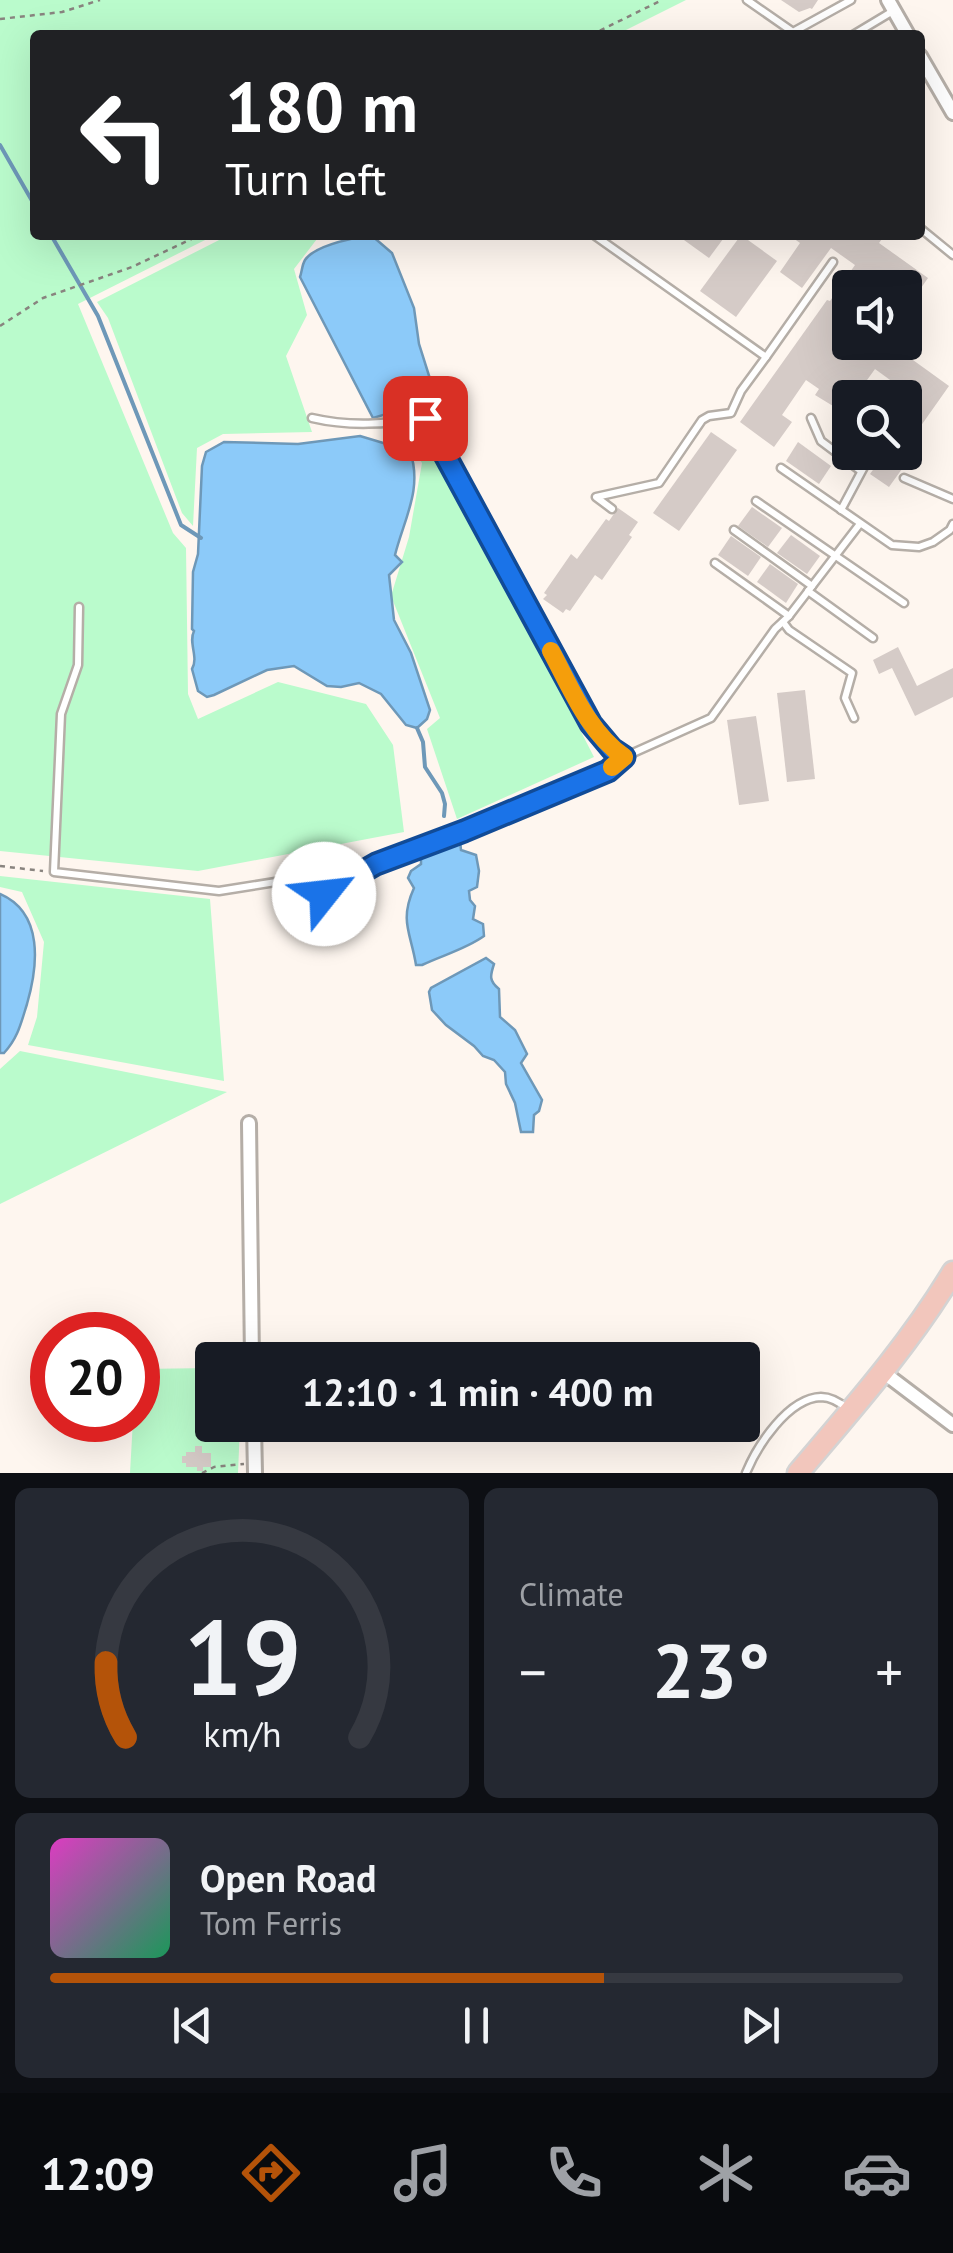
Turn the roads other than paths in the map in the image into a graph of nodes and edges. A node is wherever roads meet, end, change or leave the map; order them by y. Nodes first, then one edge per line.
1 (747, 0) edge
2 (845, 2) edge
3 (891, 5) edge
4 (790, 30) edge
5 (796, 30) edge
6 (859, 30) edge
7 (905, 30) edge
8 (925, 65) edge
9 (953, 113) edge
10 (925, 233) edge
11 (601, 240) edge
12 (953, 256) edge
13 (832, 262) dead end
14 (766, 357) junction
15 (436, 401) dead end
16 (312, 418) dead end
17 (425, 418) junction
18 (811, 418) dead end
19 (781, 468) dead end
20 (860, 471) joint
21 (904, 478) dead end
22 (953, 499) edge
23 (756, 502) dead end
24 (612, 509) dead end
25 (840, 510) junction
26 (859, 524) junction
27 (953, 524) edge
28 (734, 530) dead end
29 (835, 556) junction
30 (714, 563) dead end
31 (810, 589) junction
32 (904, 604) dead end
33 (78, 607) dead end
34 (786, 619) junction
35 (873, 638) dead end
36 (854, 718) dead end
37 (624, 757) junction
38 (376, 864) junction
39 (324, 894) dead end
40 (249, 1123) dead end
41 (953, 1272) edge
42 (252, 1342) edge
43 (883, 1372) junction
44 (850, 1411) junction
45 (953, 1426) edge
46 (254, 1442) edge
47 (254, 1469) edge
48 (746, 1473) edge
49 (798, 1473) edge

1 - 4 lane
2 - 5 lane
3 - 6 lane
3 - 7 street
8 - 9 street
10 - 12 lane
11 - 14 lane
13 - 14 lane
14 - 24 lane
15 - 17 lane
16 - 17 lane
17 - 37 lane
18 - 20 lane
19 - 25 lane
20 - 25 lane
21 - 22 lane
23 - 29 lane
25 - 26 lane
26 - 27 lane
26 - 29 lane
28 - 31 lane
29 - 31 lane
29 - 32 lane
30 - 34 lane
31 - 34 lane
31 - 35 lane
33 - 38 lane
34 - 36 lane
34 - 37 lane
37 - 38 lane
38 - 39 lane
40 - 42 street
41 - 43 main road
43 - 44 main road
43 - 45 street
44 - 48 lane
44 - 49 main road
46 - 47 street

